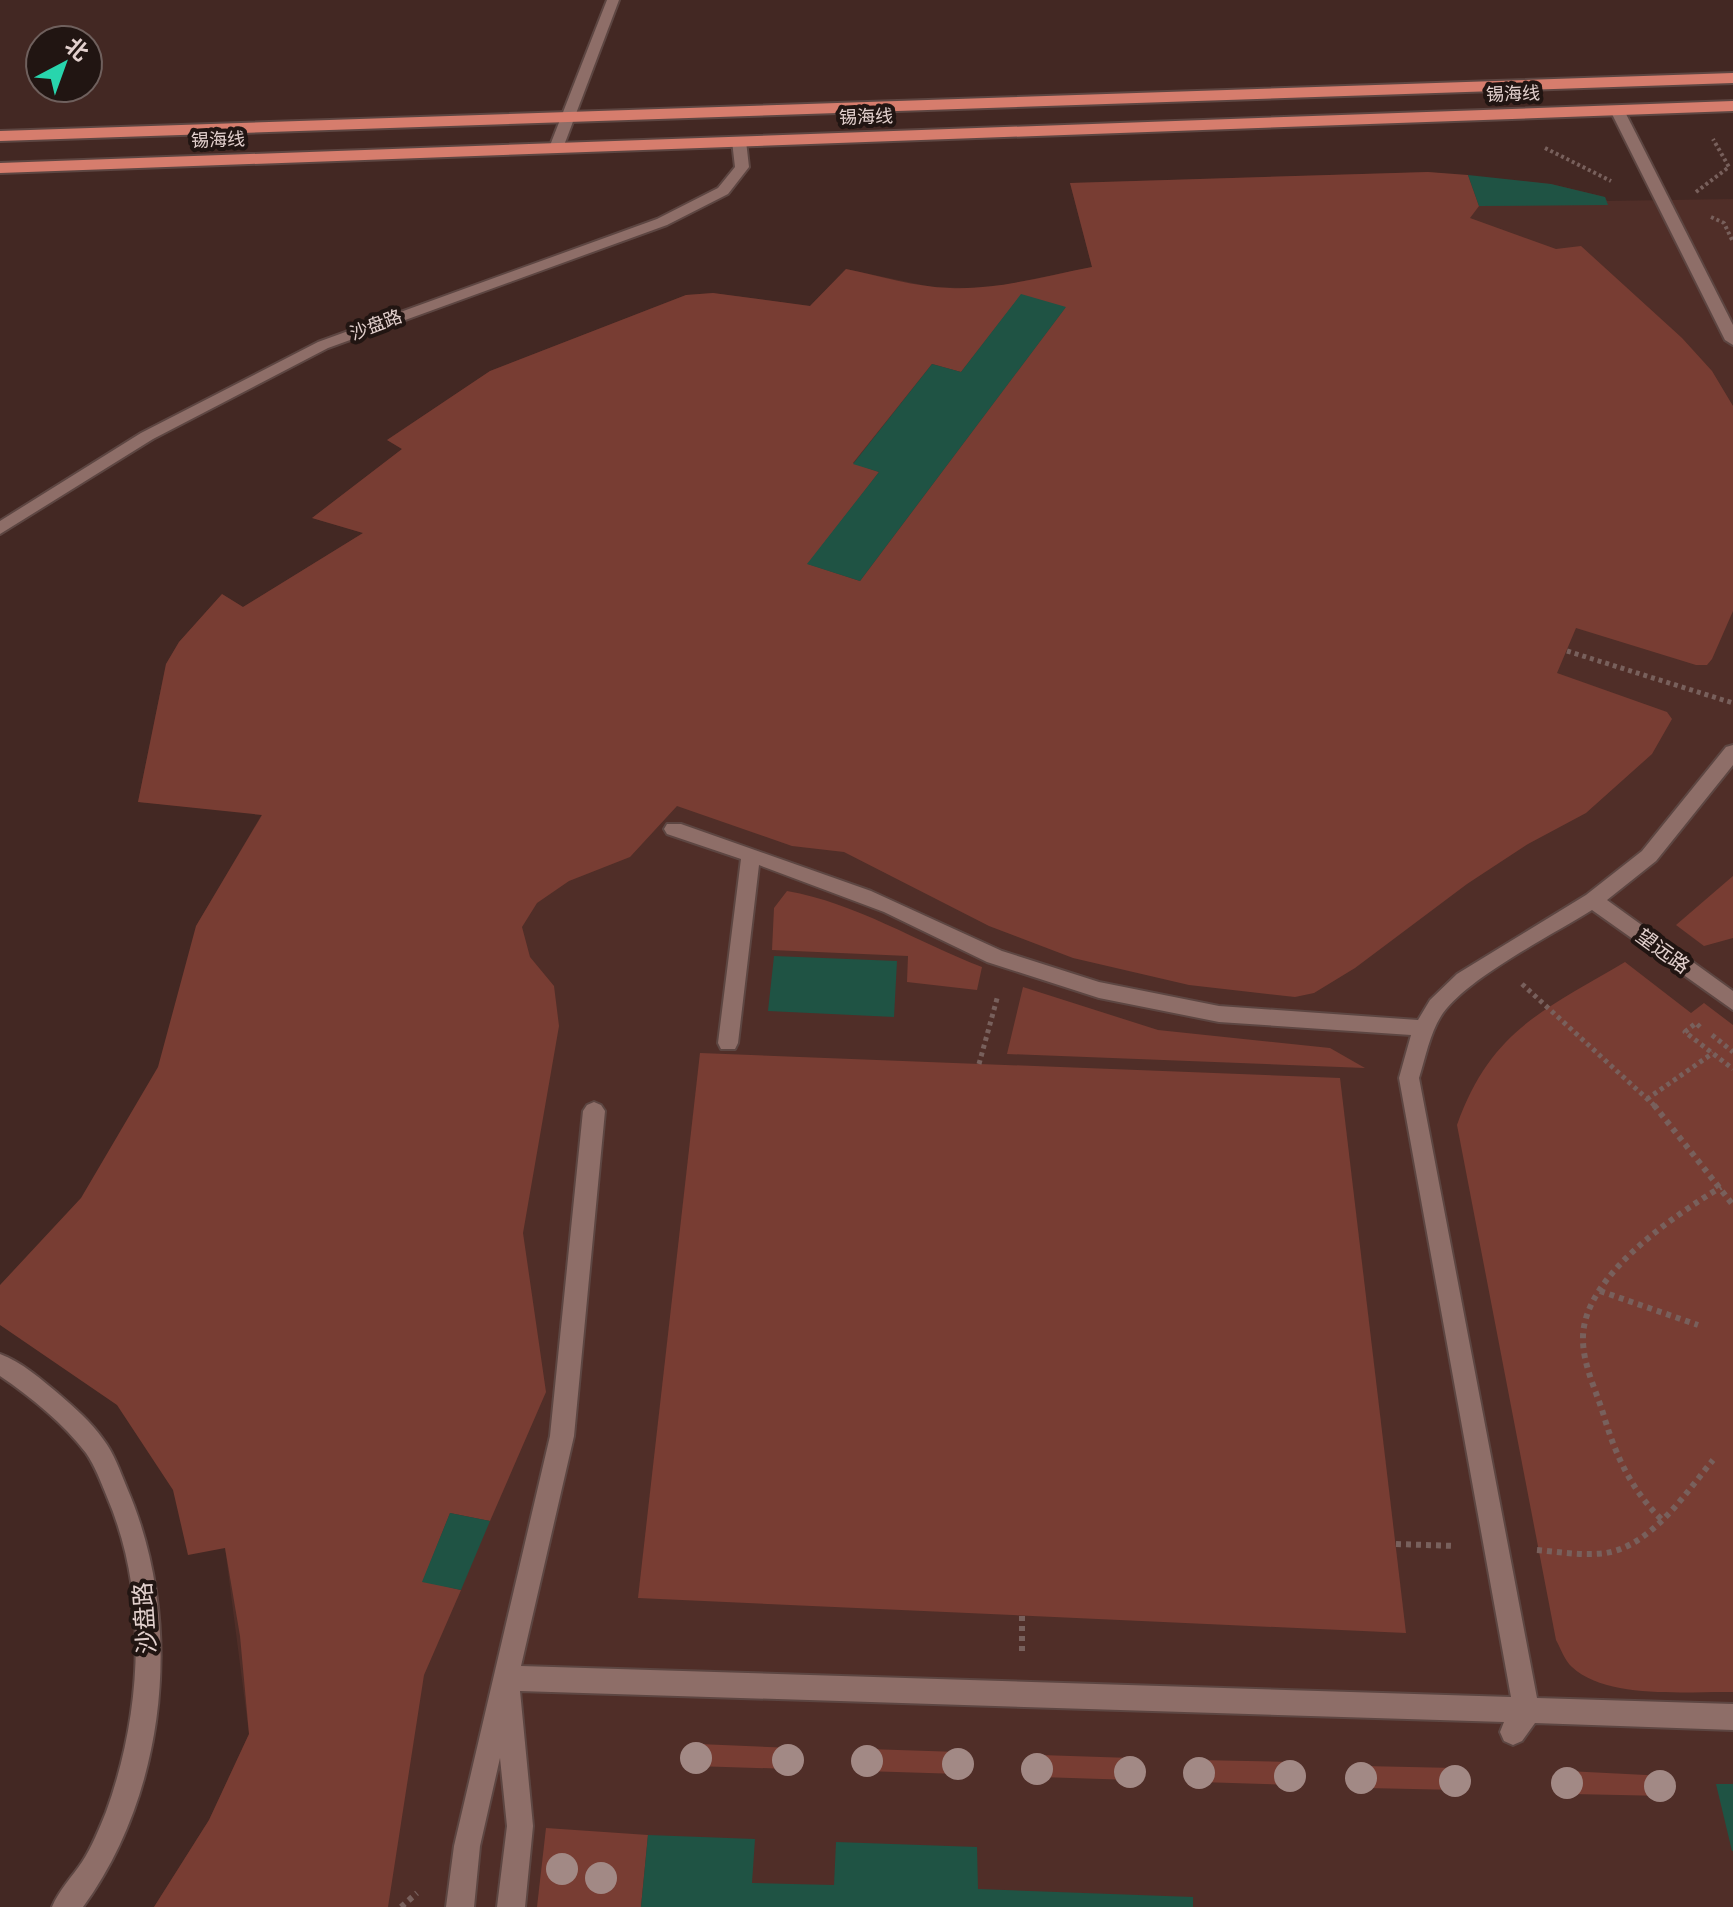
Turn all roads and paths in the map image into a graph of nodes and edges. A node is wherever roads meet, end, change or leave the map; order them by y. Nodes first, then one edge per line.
1 (613, 0) edge
2 (1733, 78) edge
3 (1603, 83) junction
4 (1733, 106) edge
5 (1617, 110) junction
6 (567, 118) junction
7 (1709, 133) dead end
8 (0, 136) edge
9 (739, 141) junction
10 (1541, 146) dead end
11 (556, 148) junction
12 (0, 168) edge
13 (1620, 186) dead end
14 (1702, 204) dead end
15 (1708, 216) dead end
16 (1733, 242) edge
17 (1714, 303) junction
18 (1733, 303) edge
19 (1733, 340) edge
20 (0, 529) edge
21 (1567, 651) dead end
22 (1733, 703) edge
23 (1733, 752) edge
24 (674, 829) dead end
25 (751, 856) junction
26 (1593, 900) junction
27 (997, 999) dead end
28 (1733, 1002) edge
29 (1548, 1007) dead end
30 (1424, 1028) junction
31 (728, 1043) dead end
32 (1733, 1052) edge
33 (1713, 1053) junction
34 (979, 1064) dead end
35 (1733, 1069) edge
36 (1647, 1099) junction
37 (594, 1111) dead end
38 (1721, 1187) junction
39 (1733, 1205) edge
40 (1600, 1291) junction
41 (1698, 1325) dead end
42 (0, 1364) edge
43 (1713, 1460) dead end
44 (1661, 1519) junction
45 (1396, 1544) dead end
46 (1497, 1547) junction
47 (1538, 1550) dead end
48 (506, 1678) junction
49 (1733, 1717) edge
50 (1520, 1722) junction
51 (66, 1907) edge
52 (460, 1907) edge
53 (511, 1907) edge

1 - 6 street
2 - 3 highway, 锡海线
3 - 5 highway
3 - 6 highway, 锡海线
4 - 5 highway, 锡海线
5 - 9 highway, 锡海线
5 - 17 street
6 - 8 highway, 锡海线
6 - 11 street
7 - 14 path
9 - 11 highway, 锡海线
9 - 20 street, 沙盘路
10 - 13 path
11 - 12 highway, 锡海线
15 - 16 path
17 - 18 street
17 - 19 street
21 - 22 path
23 - 26 street
24 - 25 street
25 - 30 street
25 - 31 street
26 - 28 street, 望远路
26 - 30 street
27 - 34 path
29 - 36 path
30 - 46 street
32 - 33 path
33 - 35 path
33 - 36 path
36 - 38 path
37 - 48 street
38 - 39 path
38 - 40 path
40 - 41 path
40 - 44 path
42 - 51 street, 沙盘路
43 - 44 path
44 - 47 path
45 - 46 path
46 - 50 street
48 - 50 street
48 - 52 street
48 - 53 street
49 - 50 street

